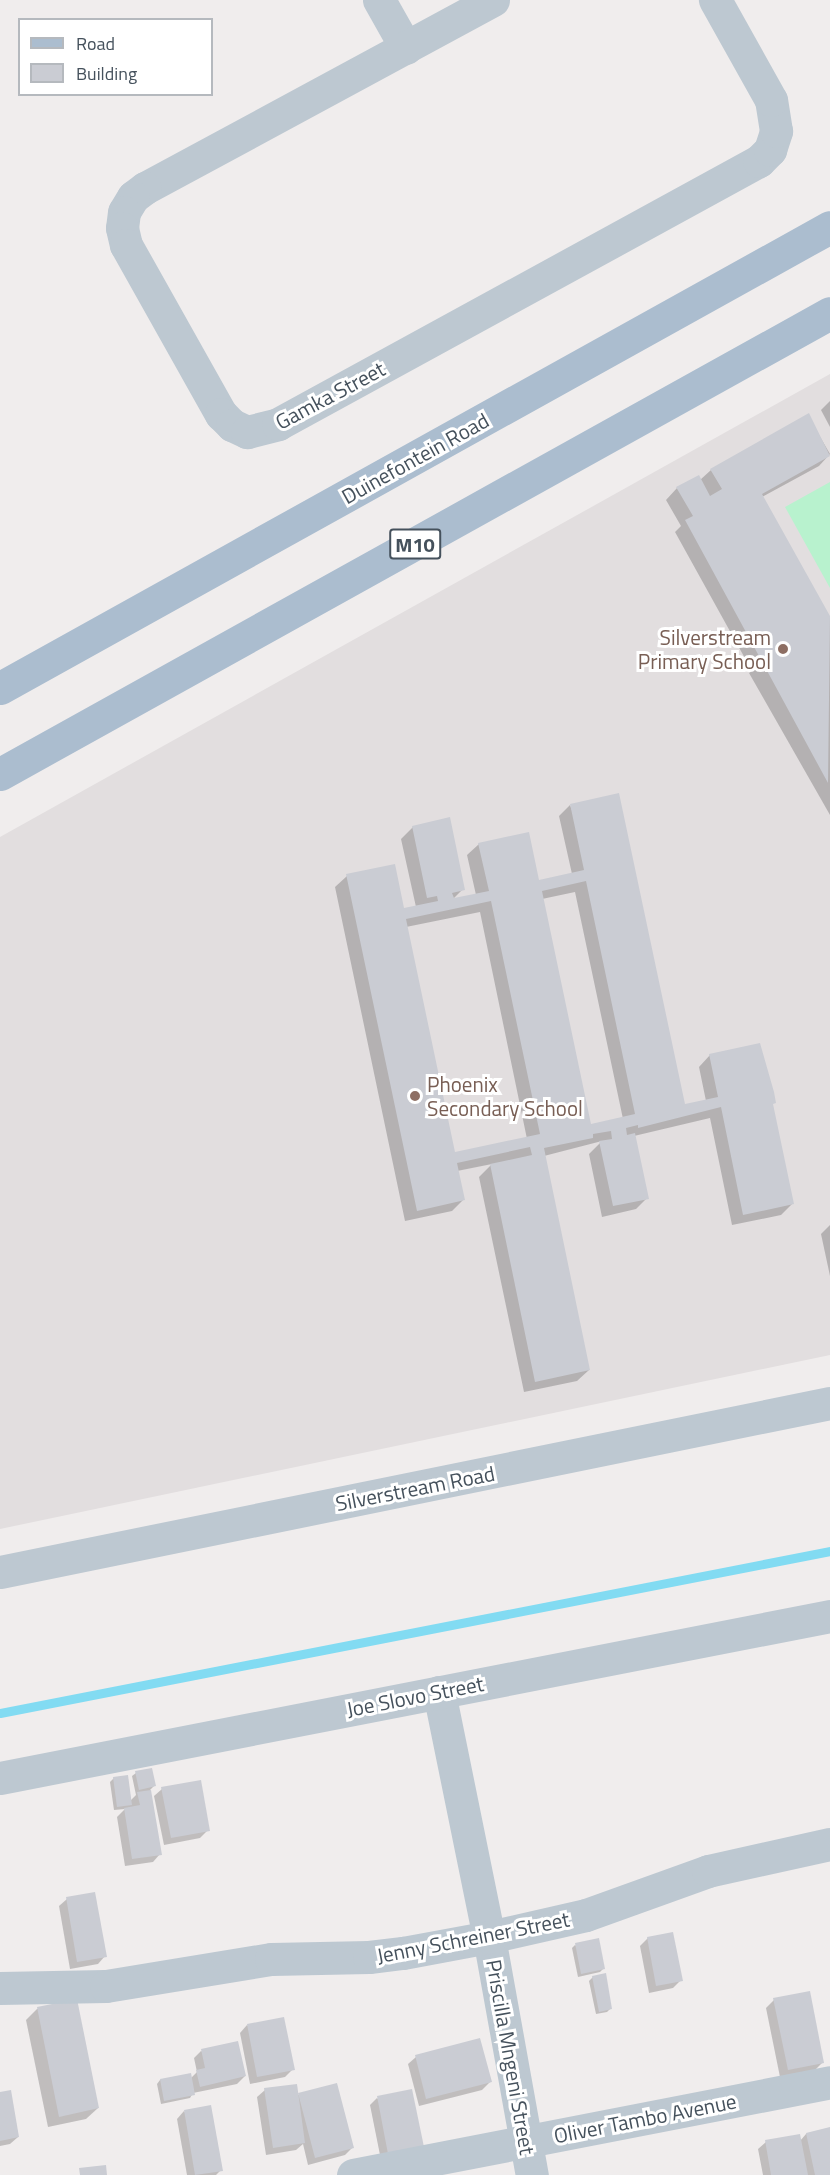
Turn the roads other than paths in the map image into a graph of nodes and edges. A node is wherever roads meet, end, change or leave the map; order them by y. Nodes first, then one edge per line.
1 (379, 0) edge
2 (493, 0) edge
3 (715, 0) edge
4 (406, 48) junction
5 (830, 227) edge
6 (830, 314) edge
7 (0, 688) edge
8 (0, 774) edge
9 (830, 1403) edge
10 (0, 1572) edge
11 (830, 1616) edge
12 (439, 1692) junction
13 (0, 1778) edge
14 (830, 1844) edge
15 (489, 1937) junction
16 (0, 1988) edge
17 (830, 2082) edge
18 (525, 2142) junction
19 (353, 2175) edge
20 (532, 2175) edge

1 - 4 street
2 - 4 street, Gamka Street
3 - 4 street, Gamka Street
5 - 7 main road, Duinefontein Road
6 - 8 main road, M10
9 - 10 street, Silverstream Road
11 - 12 street, Joe Slovo Street
12 - 13 street, Joe Slovo Street
12 - 15 street, Priscilla Mngeni Street
14 - 15 street, Jenny Schreiner Street
15 - 16 street, Jenny Schreiner Street
15 - 18 street, Priscilla Mngeni Street
17 - 18 street, Oliver Tambo Avenue
18 - 19 street, Oliver Tambo Avenue
18 - 20 street, Priscilla Mngeni Street

